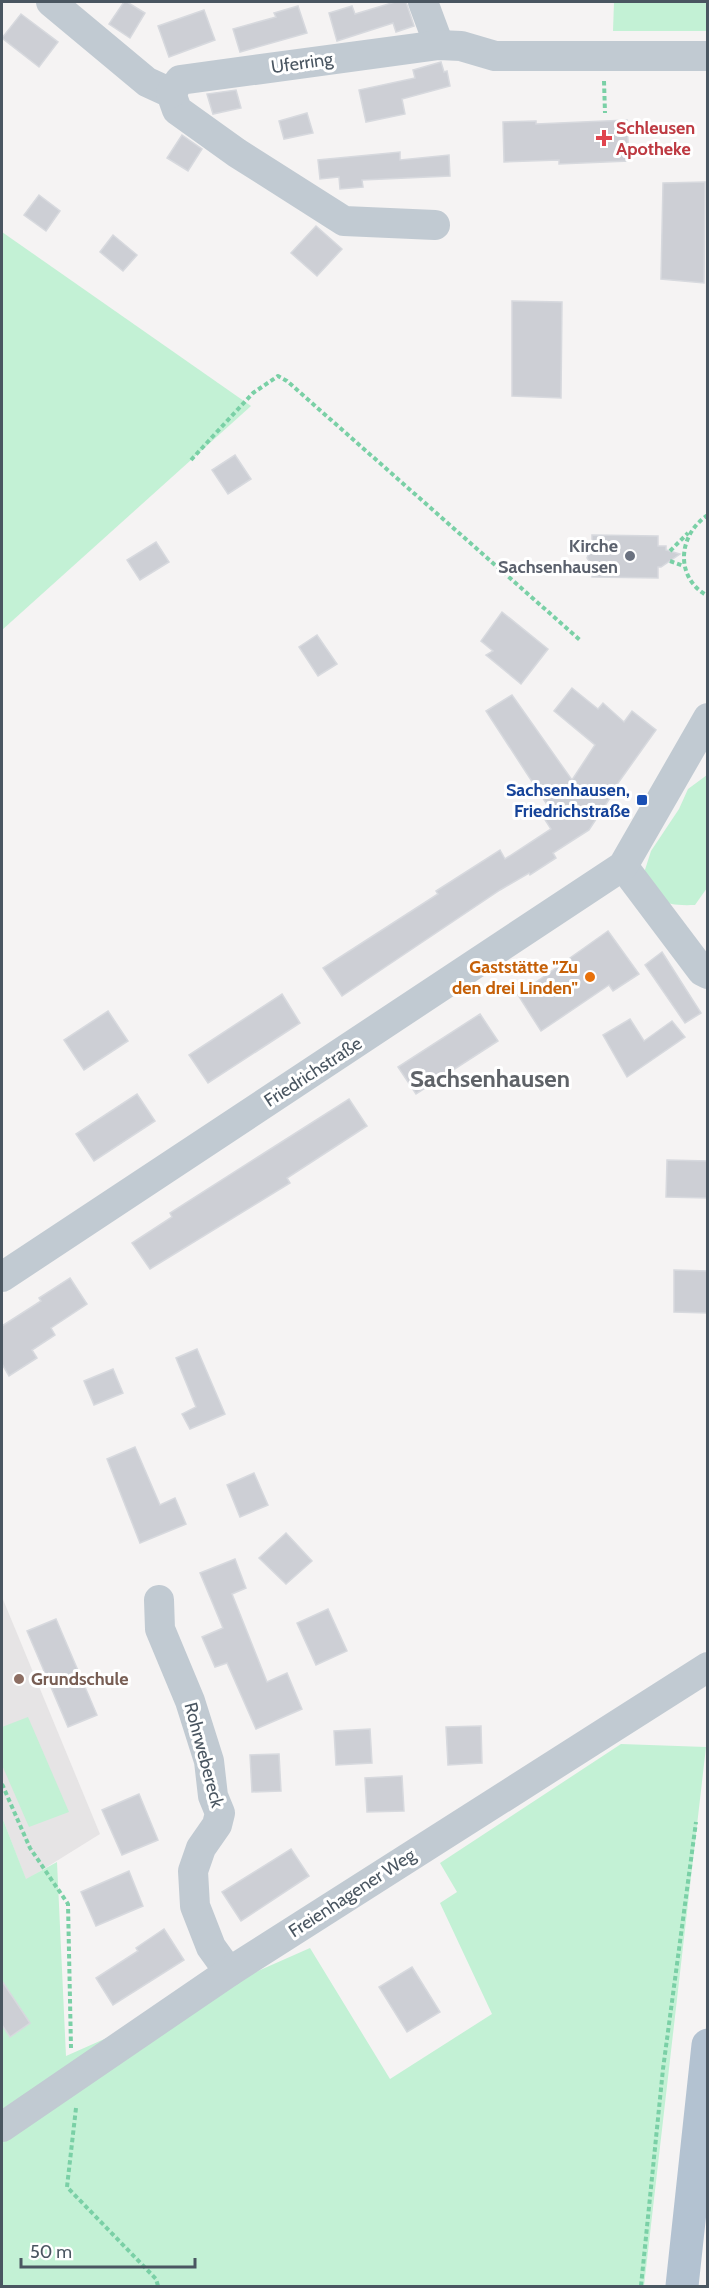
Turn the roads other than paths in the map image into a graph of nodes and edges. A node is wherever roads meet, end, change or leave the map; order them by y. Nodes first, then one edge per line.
1 (51, 2) edge
2 (423, 2) edge
3 (439, 45) junction
4 (708, 56) edge
5 (171, 93) junction
6 (435, 225) dead end
7 (708, 718) edge
8 (623, 866) junction
9 (708, 975) edge
10 (2, 1276) edge
11 (159, 1600) dead end
12 (708, 1667) edge
13 (229, 1972) junction
14 (708, 2045) edge
15 (2, 2127) edge
16 (682, 2286) edge

1 - 5 street
2 - 3 street
3 - 4 street, Uferring
3 - 5 street, Uferring
5 - 6 street
7 - 8 street, Friedrichstraße
8 - 9 street
8 - 10 street, Friedrichstraße
11 - 13 street, Rohrwebereck
12 - 13 street, Freienhagener Weg
13 - 15 street, Freienhagener Weg
14 - 16 main road

